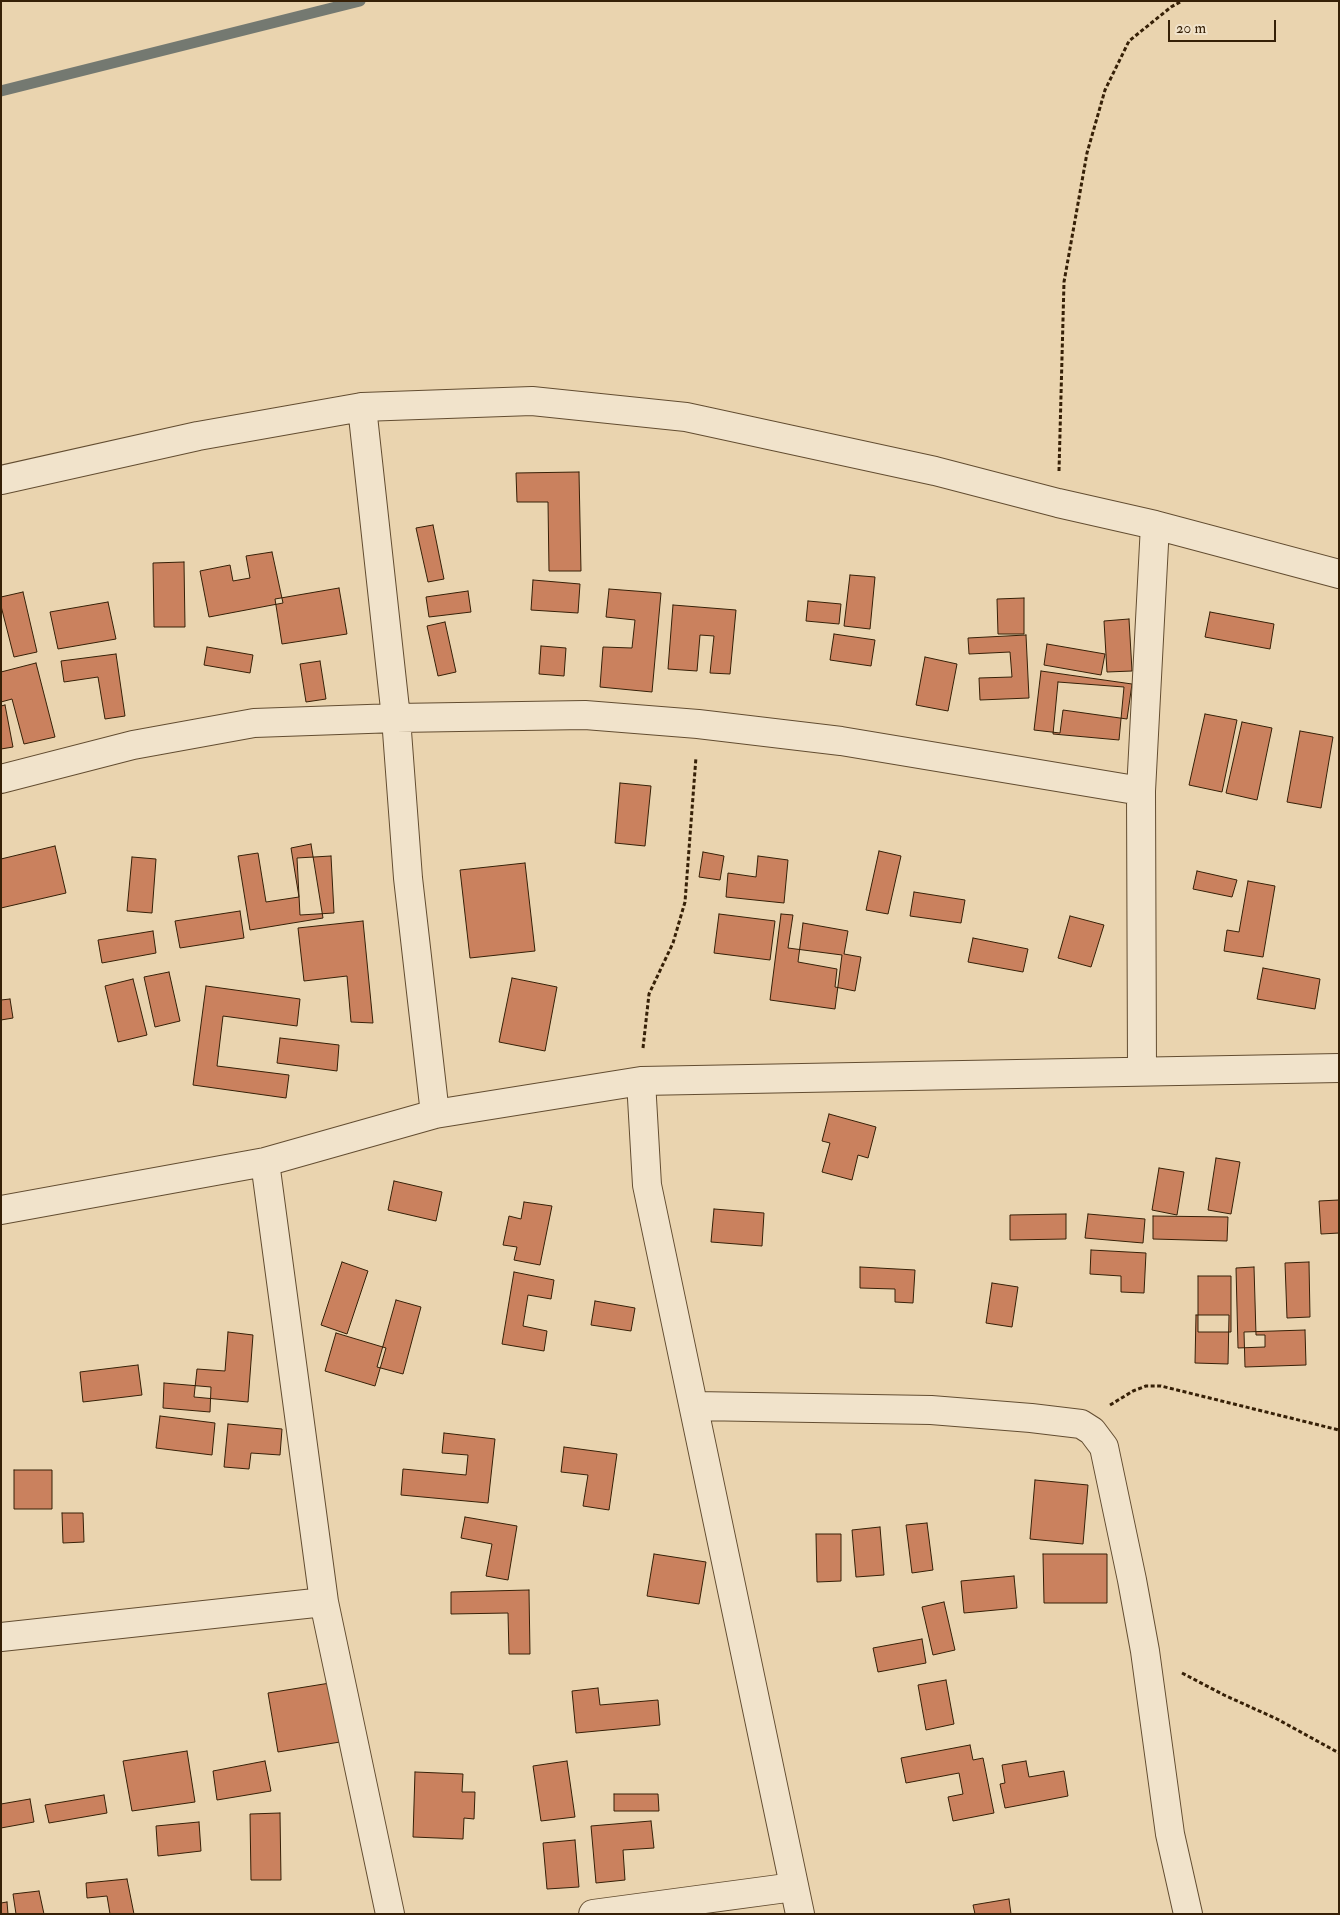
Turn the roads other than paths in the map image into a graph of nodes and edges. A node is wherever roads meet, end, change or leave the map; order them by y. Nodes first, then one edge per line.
1 (362, 408) junction
2 (1, 480) edge
3 (1156, 525) junction
4 (1339, 574) edge
5 (396, 718) junction
6 (1, 779) edge
7 (1141, 791) junction
8 (1339, 1068) edge
9 (1142, 1071) junction
10 (641, 1081) junction
11 (435, 1114) junction
12 (265, 1162) junction
13 (1, 1210) edge
14 (694, 1406) junction
15 (324, 1602) junction
16 (1, 1637) edge
17 (794, 1887) junction
18 (390, 1914) edge
19 (593, 1914) edge
20 (800, 1914) edge
21 (1188, 1914) edge

1 - 2 street
1 - 3 street
1 - 5 street
3 - 4 street
3 - 7 street
5 - 6 street
5 - 7 street
5 - 11 street
7 - 9 street
8 - 9 street
9 - 10 street
10 - 11 street
10 - 14 street
11 - 12 street
12 - 13 street
12 - 15 street
14 - 17 street
14 - 21 street
15 - 16 street
15 - 18 street
17 - 19 street
17 - 20 street

